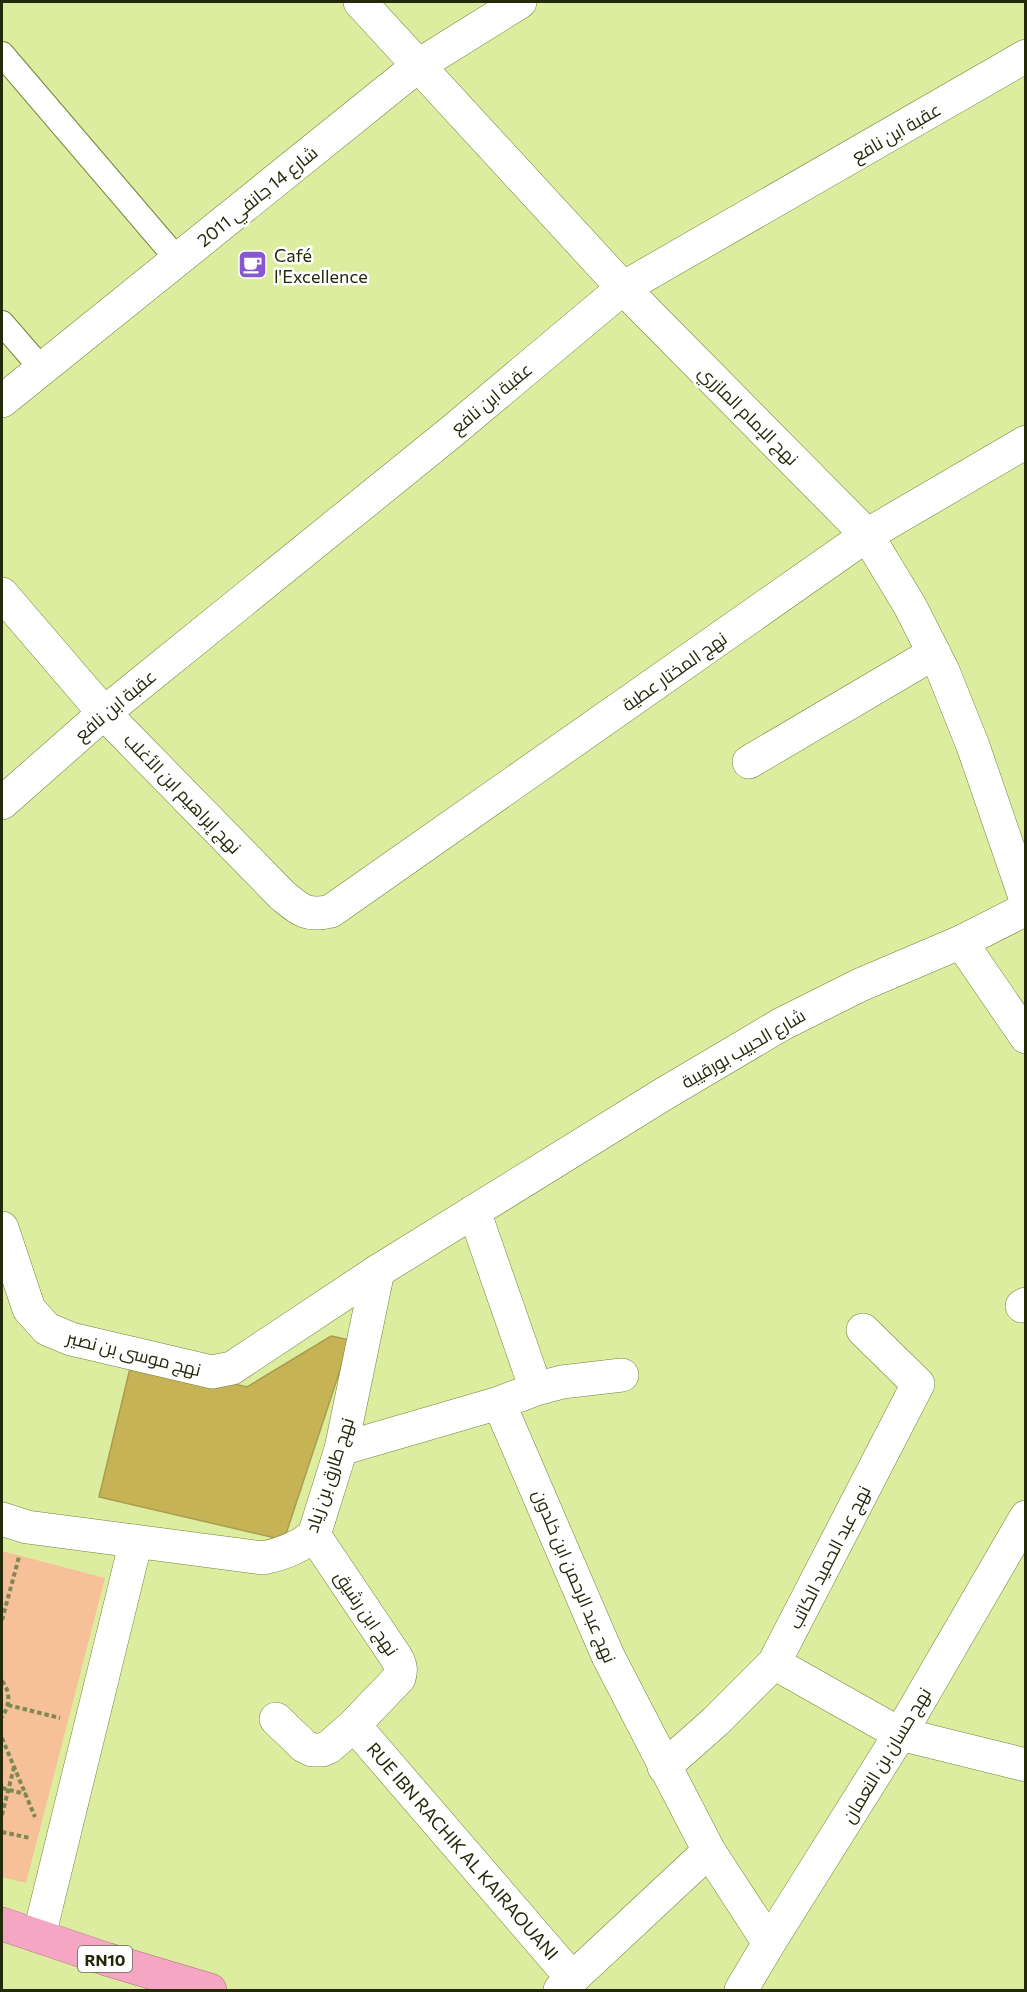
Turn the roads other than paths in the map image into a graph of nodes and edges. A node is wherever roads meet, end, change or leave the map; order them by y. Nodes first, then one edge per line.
1 (360, 2) edge
2 (520, 2) edge
3 (2, 54) edge
4 (1026, 56) edge
5 (419, 65) junction
6 (178, 260) junction
7 (623, 288) junction
8 (2, 323) edge
9 (42, 369) junction
10 (2, 401) edge
11 (1026, 442) edge
12 (867, 535) junction
13 (2, 594) edge
14 (934, 653) junction
15 (104, 713) junction
16 (749, 762) dead end
17 (2, 803) edge
18 (1026, 900) edge
19 (1026, 909) edge
20 (331, 911) joint
21 (961, 942) junction
22 (1026, 1037) edge
23 (474, 1211) junction
24 (2, 1228) edge
25 (378, 1271) junction
26 (863, 1330) dead end
27 (622, 1375) dead end
28 (536, 1389) junction
29 (499, 1403) junction
30 (341, 1449) junction
31 (1026, 1517) edge
32 (14, 1523) edge
33 (314, 1535) junction
34 (136, 1541) junction
35 (774, 1663) junction
36 (276, 1719) dead end
37 (354, 1725) junction
38 (900, 1734) junction
39 (1026, 1765) edge
40 (664, 1767) junction
41 (709, 1851) junction
42 (2, 1924) edge
43 (39, 1936) junction
44 (769, 1943) junction
45 (566, 1984) edge
46 (210, 1990) edge
47 (741, 1990) edge

1 - 5 street, نهج الإمام المازري
2 - 5 street, شارع 14 جانفي 2011
3 - 6 street
4 - 7 street, عقبة ابن نافع
5 - 6 street, شارع 14 جانفي 2011
5 - 7 street, نهج الإمام المازري
6 - 9 street, شارع 14 جانفي 2011
7 - 12 street, نهج الإمام المازري
7 - 15 street, عقبة ابن نافع
8 - 9 street
9 - 10 street, شارع 14 جانفي 2011
11 - 12 street, نهج المختار عطية
12 - 14 street, نهج الإمام المازري
12 - 20 street, نهج المختار عطية
13 - 15 street, نهج إبراهيم ابن الأغلب
14 - 16 street
14 - 18 street, نهج الإمام المازري
15 - 17 street, عقبة ابن نافع
15 - 20 street, نهج إبراهيم ابن الأغلب
19 - 21 street, شارع الحبيب بورقيبة
21 - 22 street
21 - 23 street, شارع الحبيب بورقيبة
23 - 25 street, شارع الحبيب بورقيبة
23 - 28 street
24 - 25 street, نهج موسى بن نصير
25 - 30 street, نهج طارق بن زياد
26 - 35 street, نهج عبد الحميد الكاتب
27 - 28 street
28 - 29 street
29 - 30 street
29 - 40 street, نهج عبد الرحمن ابن خلدون
30 - 33 street, نهج طارق بن زياد
31 - 38 street, نهج حسان بن النعمان
32 - 34 street, نهج طارق بن زياد
33 - 34 street, نهج طارق بن زياد
33 - 37 street, نهج ابن رشيق
34 - 43 street
35 - 38 street
35 - 40 street, نهج عبد الحميد الكاتب
36 - 37 street, نهج ابن رشيق
37 - 45 street, RUE IBN RACHIK AL KAIRAOUANI
38 - 39 street
38 - 44 street, نهج حسان بن النعمان
40 - 41 street, نهج عبد الرحمن ابن خلدون
41 - 44 street, نهج عبد الرحمن ابن خلدون
41 - 45 street
42 - 43 highway, RN10
43 - 46 highway, RN10
44 - 47 street, نهج حسان بن النعمان

